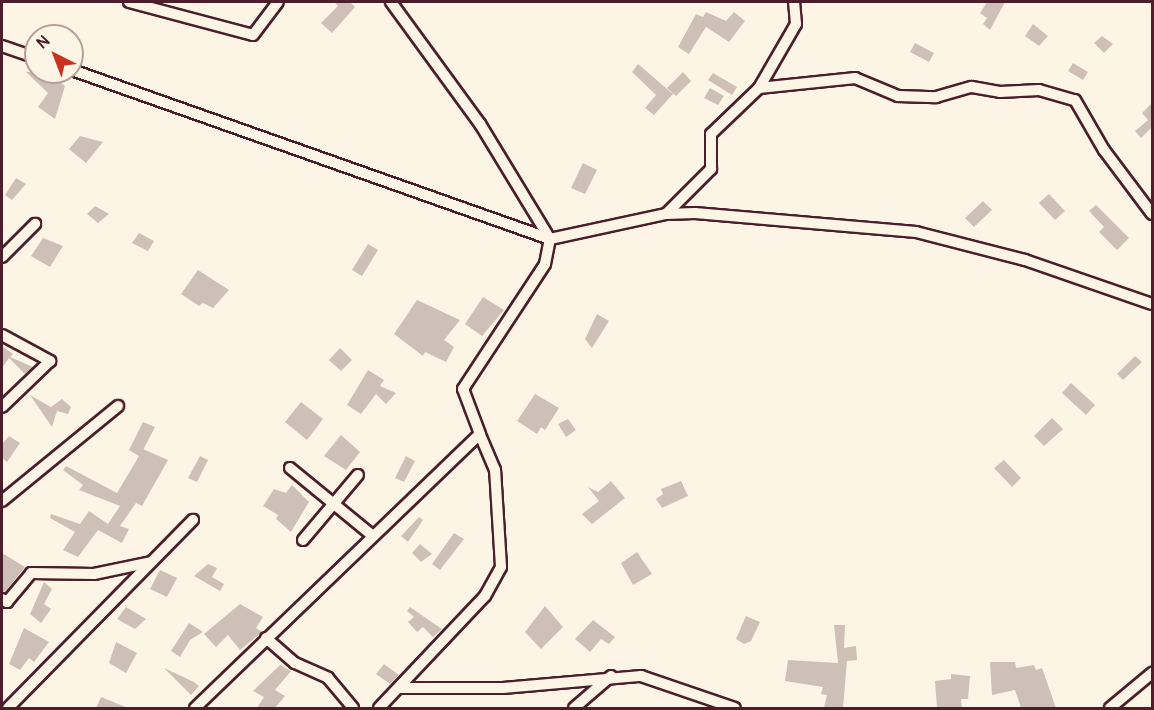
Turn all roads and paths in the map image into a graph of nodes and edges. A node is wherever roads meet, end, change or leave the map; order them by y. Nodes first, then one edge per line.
1 (129, 2) edge
2 (278, 2) edge
3 (392, 2) edge
4 (794, 2) edge
5 (2, 46) edge
6 (24, 54) edge
7 (84, 74) edge
8 (759, 88) junction
9 (666, 214) junction
10 (1152, 214) edge
11 (35, 224) dead end
12 (550, 239) junction
13 (2, 257) edge
14 (1152, 304) edge
15 (2, 335) edge
16 (118, 406) dead end
17 (2, 407) edge
18 (480, 434) junction
19 (290, 468) dead end
20 (358, 475) dead end
21 (2, 501) edge
22 (334, 504) junction
23 (193, 520) dead end
24 (373, 536) junction
25 (303, 540) dead end
26 (152, 562) junction
27 (2, 599) edge
28 (266, 638) junction
29 (1152, 673) edge
30 (610, 676) junction
31 (400, 688) junction
32 (2, 701) edge
33 (8, 708) edge
34 (195, 708) edge
35 (353, 708) edge
36 (379, 708) edge
37 (574, 708) edge
38 (735, 708) edge
39 (1110, 708) edge

1 - 2 street
3 - 12 street
4 - 8 street
5 - 6 street
7 - 12 street
8 - 9 street
8 - 10 street
9 - 12 street
9 - 14 street
11 - 13 street
12 - 18 street
15 - 17 street
16 - 21 street
18 - 24 street
18 - 31 street
19 - 22 street
20 - 22 street
22 - 24 street
22 - 25 street
23 - 26 street
24 - 28 street
26 - 27 street
26 - 33 street
28 - 34 street
28 - 35 street
29 - 39 street
30 - 31 street
30 - 37 street
30 - 38 street
31 - 36 street
32 - 33 street

